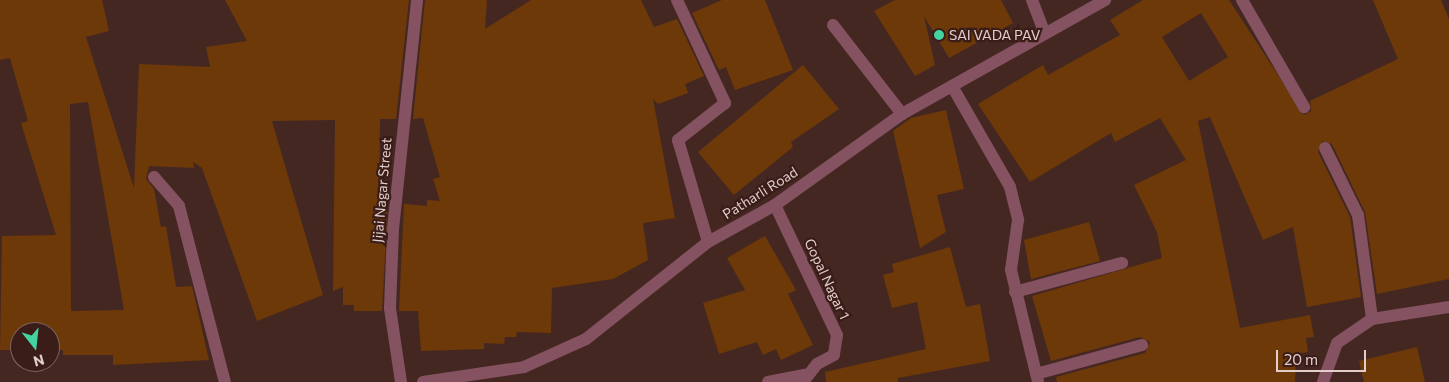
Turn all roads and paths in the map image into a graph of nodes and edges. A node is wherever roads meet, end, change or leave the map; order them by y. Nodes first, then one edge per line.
1 (417, 0) edge
2 (676, 0) edge
3 (1032, 0) edge
4 (1105, 0) edge
5 (1242, 0) edge
6 (833, 25) dead end
7 (1045, 34) junction
8 (952, 86) junction
9 (1304, 107) dead end
10 (902, 114) junction
11 (1325, 148) dead end
12 (154, 177) dead end
13 (775, 205) junction
14 (708, 242) junction
15 (1122, 263) dead end
16 (1015, 292) junction
17 (1449, 307) edge
18 (1372, 319) junction
19 (1127, 342) dead end
20 (1142, 346) dead end
21 (1036, 375) edge
22 (804, 379) edge
23 (225, 382) edge
24 (401, 382) edge
25 (423, 382) edge
26 (768, 382) edge
27 (1323, 382) edge

1 - 24 street, Jijai Nagar Street
2 - 14 street
3 - 7 street
4 - 7 street, Patharli Road
5 - 9 street
6 - 10 street
7 - 8 street, Patharli Road
8 - 10 street, Patharli Road
8 - 16 street
10 - 13 street, Patharli Road
11 - 18 street
12 - 23 street
13 - 14 street, Patharli Road
13 - 22 street, Gopal Nagar 1
14 - 25 street, Patharli Road
15 - 16 street
16 - 21 street
17 - 18 street
18 - 27 street
19 - 21 street
20 - 21 street
22 - 26 street

